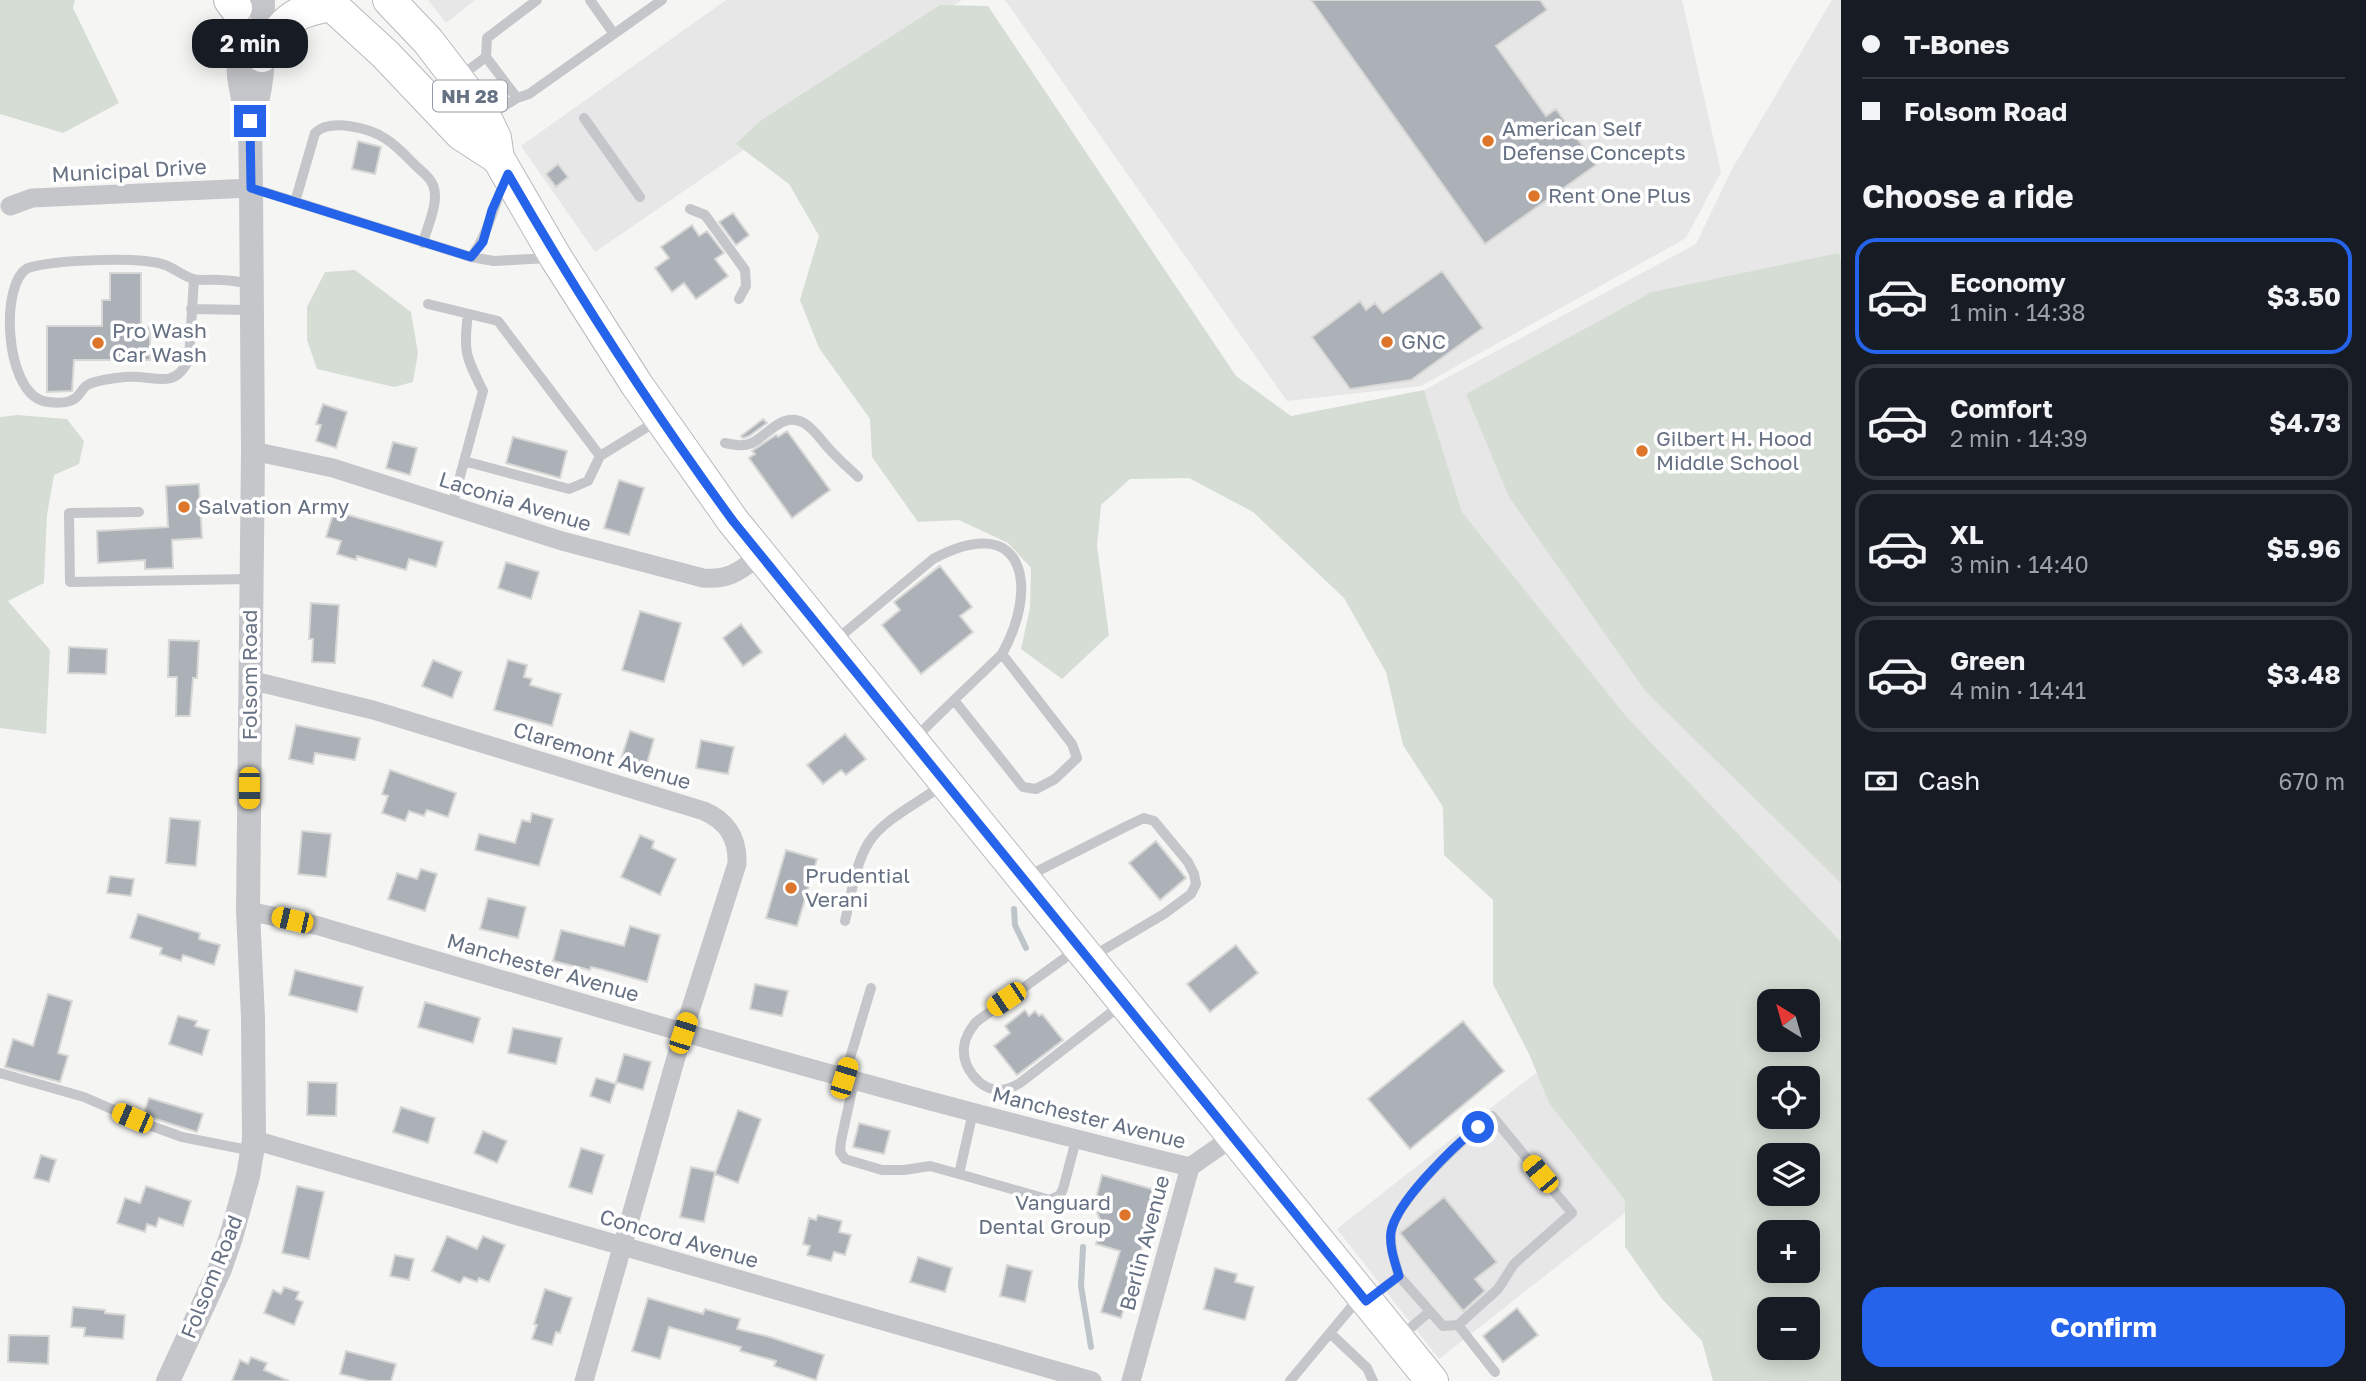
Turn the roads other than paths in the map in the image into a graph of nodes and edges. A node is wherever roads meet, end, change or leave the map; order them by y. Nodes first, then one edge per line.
1 (389, 0) edge
2 (537, 0) edge
3 (590, 0) edge
4 (662, 0) edge
5 (241, 2) edge
6 (329, 2) edge
7 (614, 34) junction
8 (262, 57) junction
9 (486, 57) junction
10 (458, 78) junction
11 (517, 98) junction
12 (485, 118) junction
13 (584, 118) dead end
14 (250, 121) junction
15 (503, 166) junction
16 (251, 188) junction
17 (640, 197) dead end
18 (295, 202) junction
19 (10, 206) dead end
20 (690, 209) dead end
21 (423, 243) junction
22 (471, 257) junction
23 (556, 258) junction
24 (194, 279) junction
25 (252, 284) junction
26 (739, 299) dead end
27 (428, 304) dead end
28 (191, 309) junction
29 (252, 310) junction
30 (468, 314) junction
31 (661, 419) junction
32 (725, 443) dead end
33 (253, 451) junction
34 (600, 456) junction
35 (464, 461) junction
36 (858, 477) dead end
37 (452, 506) junction
38 (139, 512) dead end
39 (760, 556) junction
40 (251, 579) junction
41 (832, 644) junction
42 (1002, 654) junction
43 (250, 680) junction
44 (954, 700) junction
45 (911, 742) junction
46 (945, 783) junction
47 (1023, 878) junction
48 (248, 911) junction
49 (845, 920) dead end
50 (1084, 953) junction
51 (871, 988) dead end
52 (1124, 1003) junction
53 (683, 1033) junction
54 (0, 1073) edge
55 (849, 1079) junction
56 (973, 1111) junction
57 (1233, 1137) junction
58 (1076, 1140) junction
59 (254, 1145) junction
60 (1190, 1167) junction
61 (959, 1174) junction
62 (623, 1246) junction
63 (1399, 1276) junction
64 (1364, 1298) junction
65 (1429, 1312) junction
66 (1458, 1325) junction
67 (1331, 1333) junction
68 (1397, 1339) junction
69 (1495, 1372) dead end
70 (168, 1381) edge
71 (584, 1381) edge
72 (1092, 1381) edge
73 (1131, 1381) edge
74 (1290, 1381) edge
75 (1373, 1381) edge
76 (1432, 1381) edge

1 - 10 main road, NH 28
2 - 9 lane
3 - 7 lane
4 - 7 lane
5 - 8 street, Folsom Road
5 - 14 street, Folsom Road
6 - 8 main road
6 - 15 main road, NH 28
7 - 11 lane
8 - 14 street, Folsom Road
9 - 10 lane
9 - 11 lane
10 - 12 main road, NH 28
11 - 12 lane
12 - 15 main road, NH 28
13 - 17 lane
14 - 16 street, Folsom Road
15 - 22 lane
15 - 23 main road, NH 28
16 - 18 lane
16 - 19 street, Municipal Drive
16 - 25 street, Folsom Road
18 - 21 lane
18 - 21 lane
20 - 26 lane
21 - 22 lane
22 - 23 lane
23 - 31 main road, NH 28
24 - 25 lane
24 - 28 lane
24 - 28 lane
25 - 29 street, Folsom Road
27 - 30 lane
28 - 29 lane
29 - 33 street, Folsom Road
30 - 34 lane
30 - 35 lane
31 - 34 lane
31 - 39 main road, NH 28
32 - 36 lane
33 - 37 street, Laconia Avenue
33 - 40 street, Folsom Road
34 - 35 lane
35 - 37 lane
37 - 39 street, Laconia Avenue
38 - 40 lane
39 - 41 main road, NH 28
40 - 43 street, Folsom Road
41 - 42 lane
41 - 45 main road, NH 28
42 - 44 lane
42 - 44 lane
43 - 48 street, Folsom Road
43 - 53 street, Claremont Avenue
44 - 45 lane
45 - 46 main road, NH 28
46 - 47 main road, NH 28
46 - 49 lane
47 - 50 main road, NH 28
47 - 50 lane
48 - 53 street, Manchester Avenue
48 - 59 street, Folsom Road
50 - 52 main road, NH 28
50 - 52 lane
51 - 55 lane
52 - 57 main road, NH 28
53 - 55 street, Manchester Avenue
53 - 62 street, Claremont Avenue
54 - 59 lane
55 - 56 street, Manchester Avenue
55 - 61 lane
56 - 58 street, Manchester Avenue
56 - 61 lane
57 - 60 street, Berlin Avenue
57 - 64 main road, NH 28
58 - 60 street, Manchester Avenue
58 - 61 lane
59 - 62 street, Concord Avenue
59 - 70 street, Folsom Road
60 - 73 street, Berlin Avenue
62 - 71 street, Claremont Avenue
62 - 72 street, Concord Avenue
63 - 64 lane
63 - 65 lane
63 - 66 lane
64 - 67 lane
64 - 68 main road, NH 28
65 - 66 lane
65 - 68 lane
66 - 69 lane
67 - 74 lane
67 - 75 lane
68 - 76 main road, NH 28

